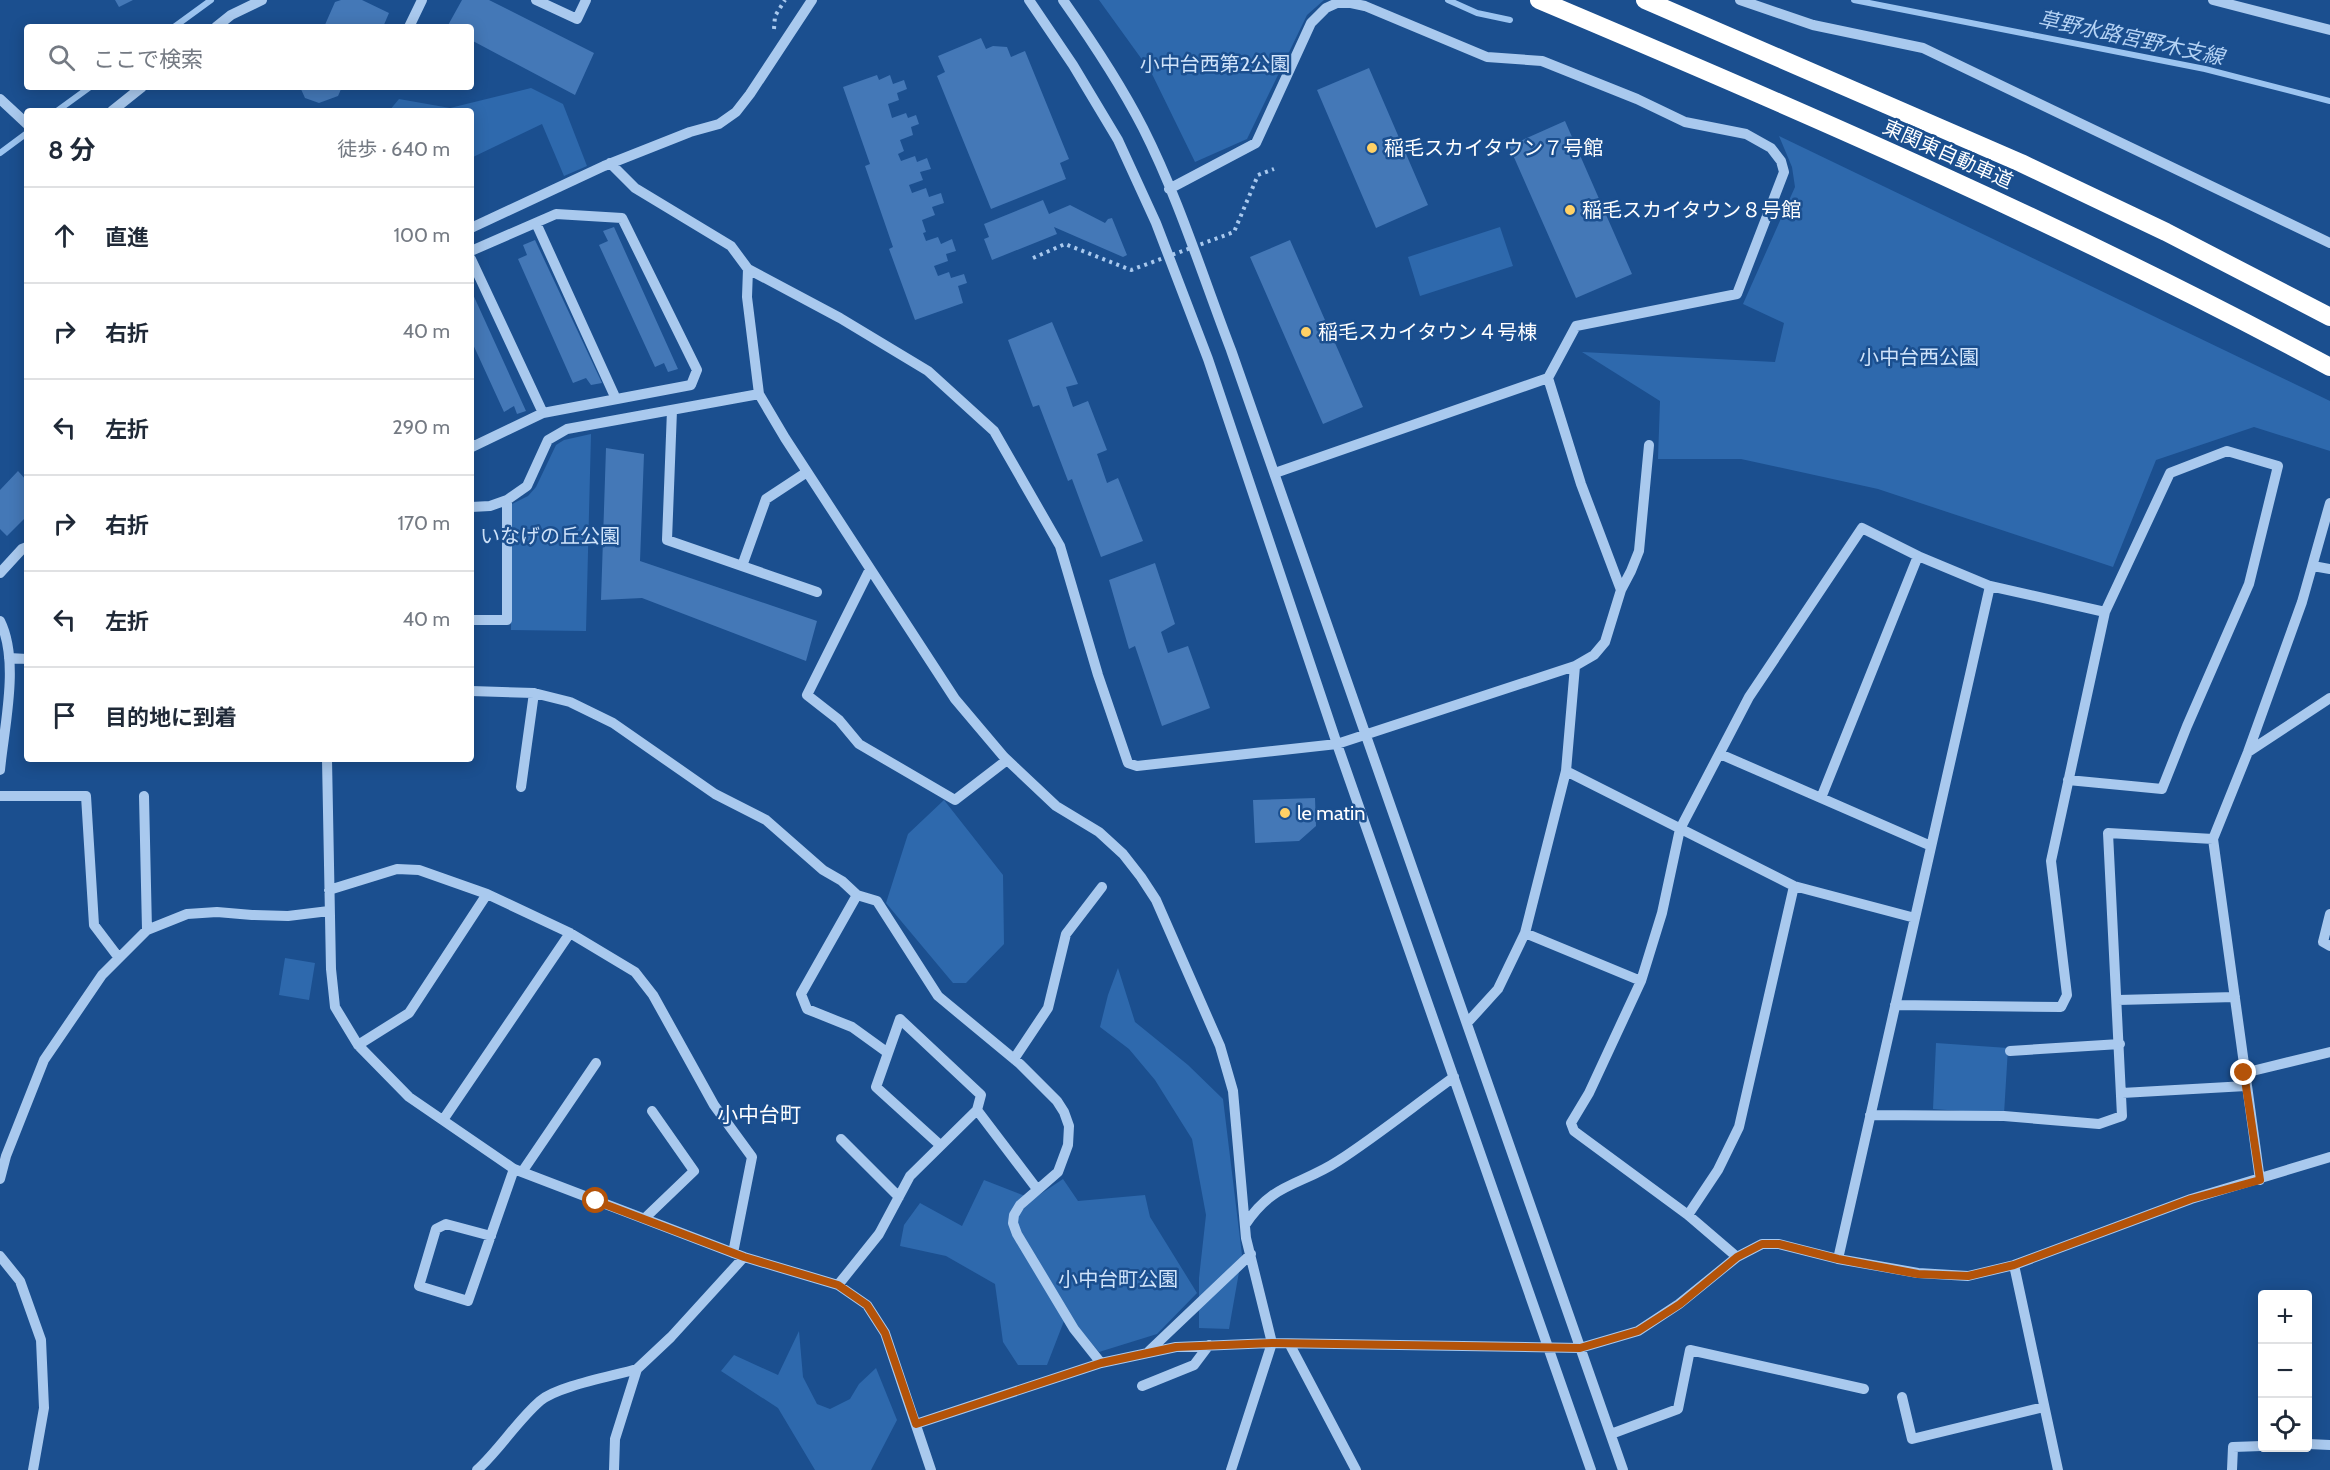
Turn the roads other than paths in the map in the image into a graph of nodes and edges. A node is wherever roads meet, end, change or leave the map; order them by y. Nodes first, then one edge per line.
1 (262, 0) edge
2 (422, 0) edge
3 (536, 0) edge
4 (586, 0) edge
5 (812, 0) edge
6 (1029, 0) edge
7 (1063, 0) edge
8 (1539, 0) edge
9 (1645, 0) edge
10 (1740, 0) edge
11 (2213, 0) edge
12 (220, 24) edge
13 (410, 24) edge
14 (2330, 30) edge
15 (138, 90) edge
16 (0, 99) edge
17 (116, 108) edge
18 (24, 121) edge
19 (610, 163) junction
20 (1169, 189) junction
21 (536, 223) junction
22 (474, 227) edge
23 (2330, 243) edge
24 (474, 250) edge
25 (474, 265) edge
26 (748, 269) junction
27 (2330, 317) edge
28 (2330, 367) edge
29 (1548, 378) junction
30 (759, 394) junction
31 (616, 399) junction
32 (672, 410) junction
33 (543, 413) junction
34 (1649, 445) dead end
35 (474, 446) edge
36 (807, 472) junction
37 (1275, 473) junction
38 (507, 500) junction
39 (2330, 503) edge
40 (474, 507) edge
41 (24, 548) edge
42 (1918, 556) junction
43 (742, 566) junction
44 (2313, 566) junction
45 (870, 569) junction
46 (2330, 570) edge
47 (0, 573) edge
48 (1990, 586) junction
49 (1621, 590) junction
50 (816, 592) dead end
51 (2105, 612) junction
52 (474, 620) edge
53 (0, 621) edge
54 (9, 658) junction
55 (24, 659) edge
56 (1575, 666) junction
57 (474, 691) edge
58 (534, 693) junction
59 (2330, 698) edge
60 (1366, 735) junction
61 (1337, 744) junction
62 (2248, 752) junction
63 (1720, 754) junction
64 (1007, 759) junction
65 (327, 762) edge
66 (0, 770) edge
67 (1566, 771) junction
68 (2068, 780) junction
69 (521, 787) dead end
70 (0, 796) edge
71 (144, 796) dead end
72 (1821, 798) junction
73 (1680, 829) junction
74 (2213, 839) junction
75 (1931, 846) junction
76 (1794, 886) junction
77 (1102, 887) dead end
78 (329, 890) junction
79 (487, 894) junction
80 (857, 895) junction
81 (329, 911) junction
82 (2330, 914) edge
83 (1914, 918) junction
84 (147, 930) junction
85 (570, 933) junction
86 (1525, 933) junction
87 (2330, 945) edge
88 (119, 958) junction
89 (1641, 981) junction
90 (2235, 997) junction
91 (2118, 1000) junction
92 (1895, 1005) junction
93 (1468, 1022) junction
94 (2120, 1044) junction
95 (358, 1045) junction
96 (2010, 1051) dead end
97 (2330, 1052) edge
98 (888, 1053) junction
99 (1014, 1059) junction
100 (596, 1063) dead end
101 (2244, 1073) junction
102 (1454, 1077) junction
103 (2246, 1086) junction
104 (2122, 1093) junction
105 (977, 1110) junction
106 (652, 1111) dead end
107 (1870, 1115) junction
108 (443, 1120) junction
109 (841, 1139) dead end
110 (940, 1145) junction
111 (2330, 1157) edge
112 (518, 1171) junction
113 (0, 1179) edge
114 (2260, 1180) junction
115 (1037, 1189) junction
116 (899, 1197) junction
117 (1688, 1215) junction
118 (645, 1218) junction
119 (1245, 1225) junction
120 (491, 1236) junction
121 (1251, 1254) junction
122 (738, 1255) junction
123 (0, 1256) edge
124 (1737, 1257) junction
125 (1838, 1259) junction
126 (2014, 1265) junction
127 (838, 1285) junction
128 (1272, 1343) junction
129 (1209, 1345) junction
130 (1290, 1345) junction
131 (1548, 1347) junction
132 (1580, 1348) junction
133 (1148, 1352) junction
134 (1101, 1363) junction
135 (637, 1369) junction
136 (1142, 1386) dead end
137 (1864, 1389) dead end
138 (1902, 1397) dead end
139 (2044, 1407) junction
140 (916, 1424) junction
141 (1611, 1434) junction
142 (2312, 1444) edge
143 (2330, 1445) edge
144 (2258, 1446) edge
145 (33, 1470) edge
146 (477, 1470) edge
147 (614, 1470) edge
148 (931, 1470) edge
149 (1231, 1470) edge
150 (1356, 1470) edge
151 (1592, 1470) edge
152 (1623, 1470) edge
153 (2058, 1470) edge
154 (2232, 1470) edge

1 - 12 street
2 - 13 street
3 - 4 street
5 - 19 street
6 - 61 street
7 - 20 street
8 - 28 highway, 東関東自動車道
9 - 27 highway, 東関東自動車道
10 - 23 street
11 - 14 street
15 - 17 street
16 - 18 street
19 - 22 street
19 - 26 street
20 - 29 street
20 - 37 street
21 - 24 street
21 - 31 street
21 - 31 street
25 - 33 street
26 - 30 street
26 - 61 street
29 - 37 street
29 - 49 street
30 - 32 street
30 - 36 street
31 - 33 street
32 - 38 street
32 - 43 street
33 - 35 street
34 - 49 street
36 - 43 street
36 - 45 street
37 - 60 street
38 - 40 street
38 - 52 street
39 - 44 street
41 - 47 street
42 - 48 street
42 - 63 street
42 - 72 street
43 - 50 street
44 - 46 street
44 - 62 street
45 - 64 street
45 - 64 street
48 - 51 street
48 - 75 street
49 - 56 street
51 - 68 street
51 - 68 street
53 - 54 street
54 - 55 street
54 - 66 street
56 - 60 street
56 - 67 street
57 - 58 street
58 - 69 street
58 - 80 street
59 - 62 street
60 - 61 street
60 - 93 street
61 - 102 street
62 - 74 street
63 - 72 street
63 - 73 street
64 - 119 street
65 - 78 street
67 - 73 street
67 - 86 street
68 - 92 street
70 - 88 street
71 - 84 street
72 - 75 street
73 - 76 street
73 - 89 street
74 - 90 street
74 - 91 street
75 - 83 street
76 - 83 street
76 - 117 street
77 - 99 street
78 - 79 street
78 - 81 street
79 - 85 street
79 - 95 street
80 - 98 street
80 - 99 street
81 - 84 street
81 - 95 street
82 - 87 street
83 - 92 street
84 - 88 street
85 - 108 street
85 - 122 street
86 - 89 street
86 - 93 street
88 - 113 street
89 - 117 street
90 - 91 street
90 - 101 street
91 - 94 street
92 - 107 street
93 - 132 street
94 - 96 street
94 - 104 street
95 - 108 street
97 - 101 street
98 - 105 street
98 - 110 street
99 - 115 street
100 - 112 street
101 - 103 street
102 - 119 street
102 - 131 street
103 - 104 street
103 - 114 street
104 - 107 street
105 - 110 street
105 - 115 street
106 - 118 street
107 - 125 street
108 - 112 street
109 - 116 street
110 - 116 street
111 - 114 street
112 - 118 street
112 - 120 street
114 - 126 street
115 - 134 street
116 - 127 street
117 - 124 street
118 - 122 street
119 - 121 street
120 - 120 street
121 - 128 street
121 - 133 street
122 - 127 street
122 - 135 street
123 - 145 street
124 - 125 street
124 - 132 street
125 - 126 street
126 - 139 street
127 - 140 street
128 - 129 street
128 - 130 street
128 - 149 street
129 - 133 street
129 - 136 street
130 - 131 street
130 - 150 street
131 - 132 street
131 - 151 street
132 - 141 street
133 - 134 street
134 - 140 street
135 - 146 street
135 - 147 street
137 - 141 street
138 - 139 street
139 - 153 street
140 - 148 street
141 - 152 street
142 - 143 street
144 - 154 street

